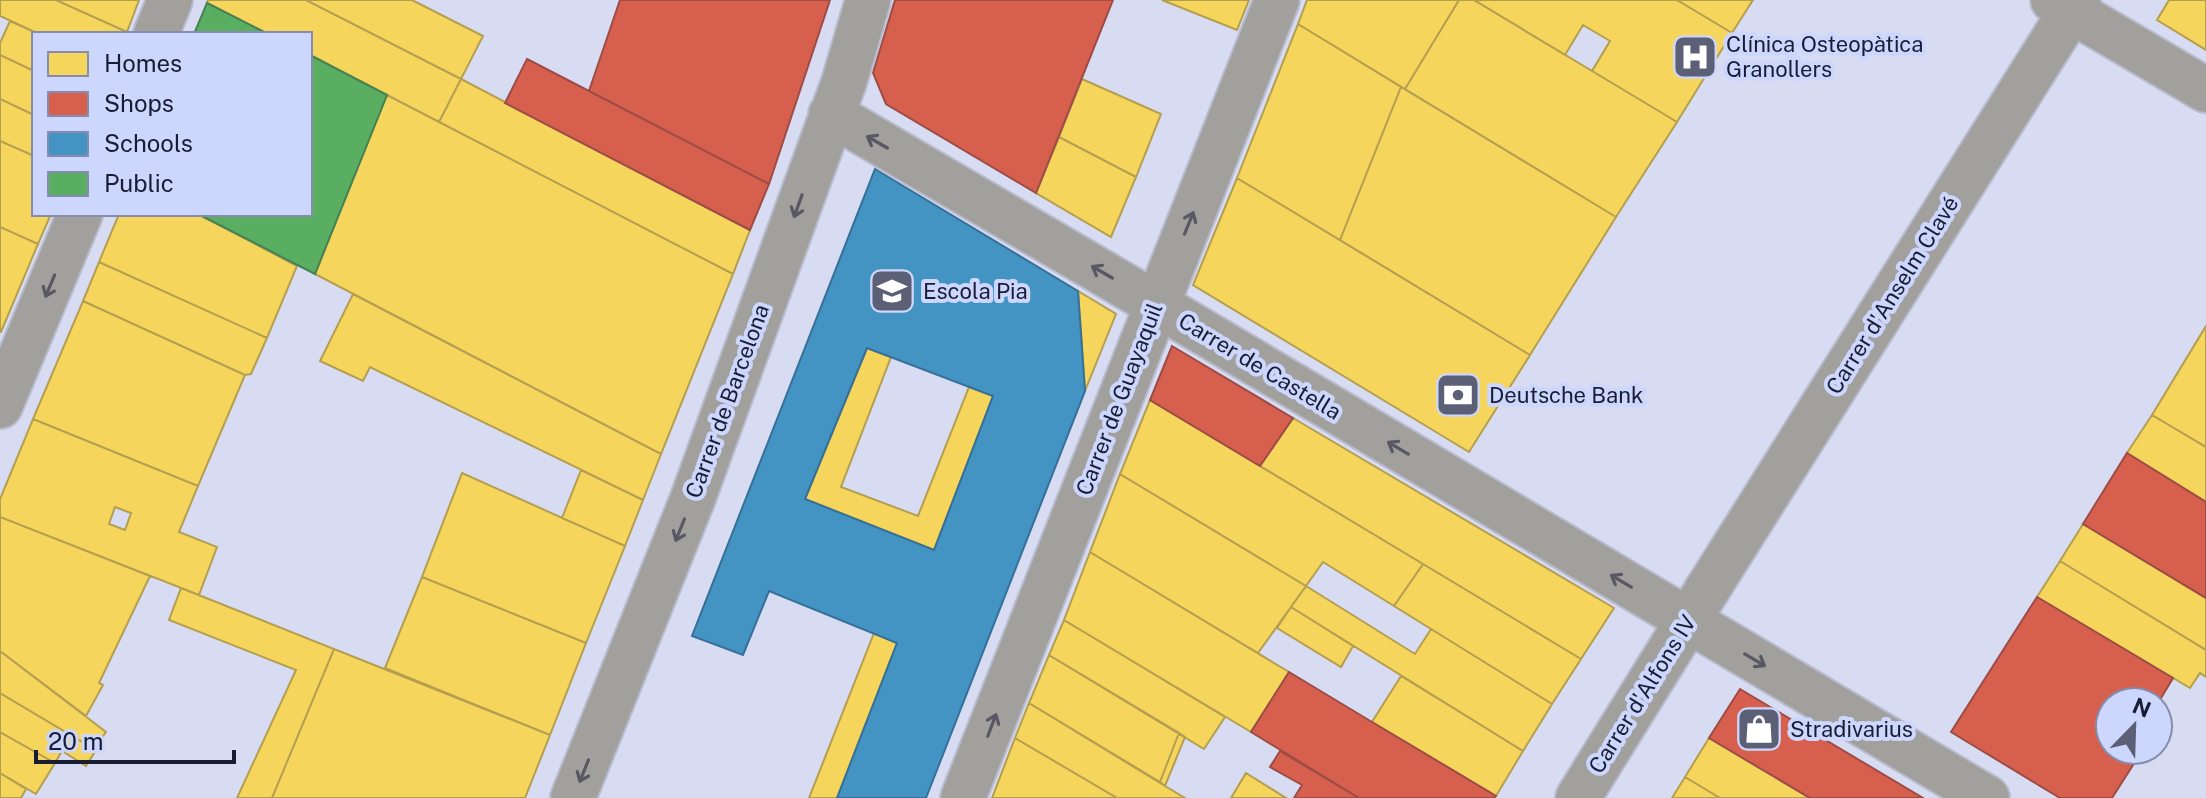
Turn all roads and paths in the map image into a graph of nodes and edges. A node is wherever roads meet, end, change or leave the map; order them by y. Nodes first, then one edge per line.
1 (170, 0) edge
2 (868, 0) edge
3 (1277, 0) edge
4 (2067, 4) edge
5 (157, 32) edge
6 (2206, 90) edge
7 (831, 114) junction
8 (79, 216) edge
9 (1156, 304) junction
10 (0, 406) edge
11 (1698, 605) junction
12 (573, 798) edge
13 (963, 798) edge
14 (1578, 798) edge
15 (1987, 798) edge

1 - 5 street
2 - 7 street, Carrer de Barcelona
9 -> 3 street, Carrer de Guayaquil
4 - 6 street
4 - 11 street, Carrer d'Anselm Clavé
9 -> 7 street, Carrer de Castella
7 -> 12 street, Carrer de Barcelona
8 -> 10 street
11 -> 9 street, Carrer de Castella
13 -> 9 street, Carrer de Guayaquil
11 - 14 street, Carrer d'Alfons IV
11 -> 15 street, Carrer de Castella

